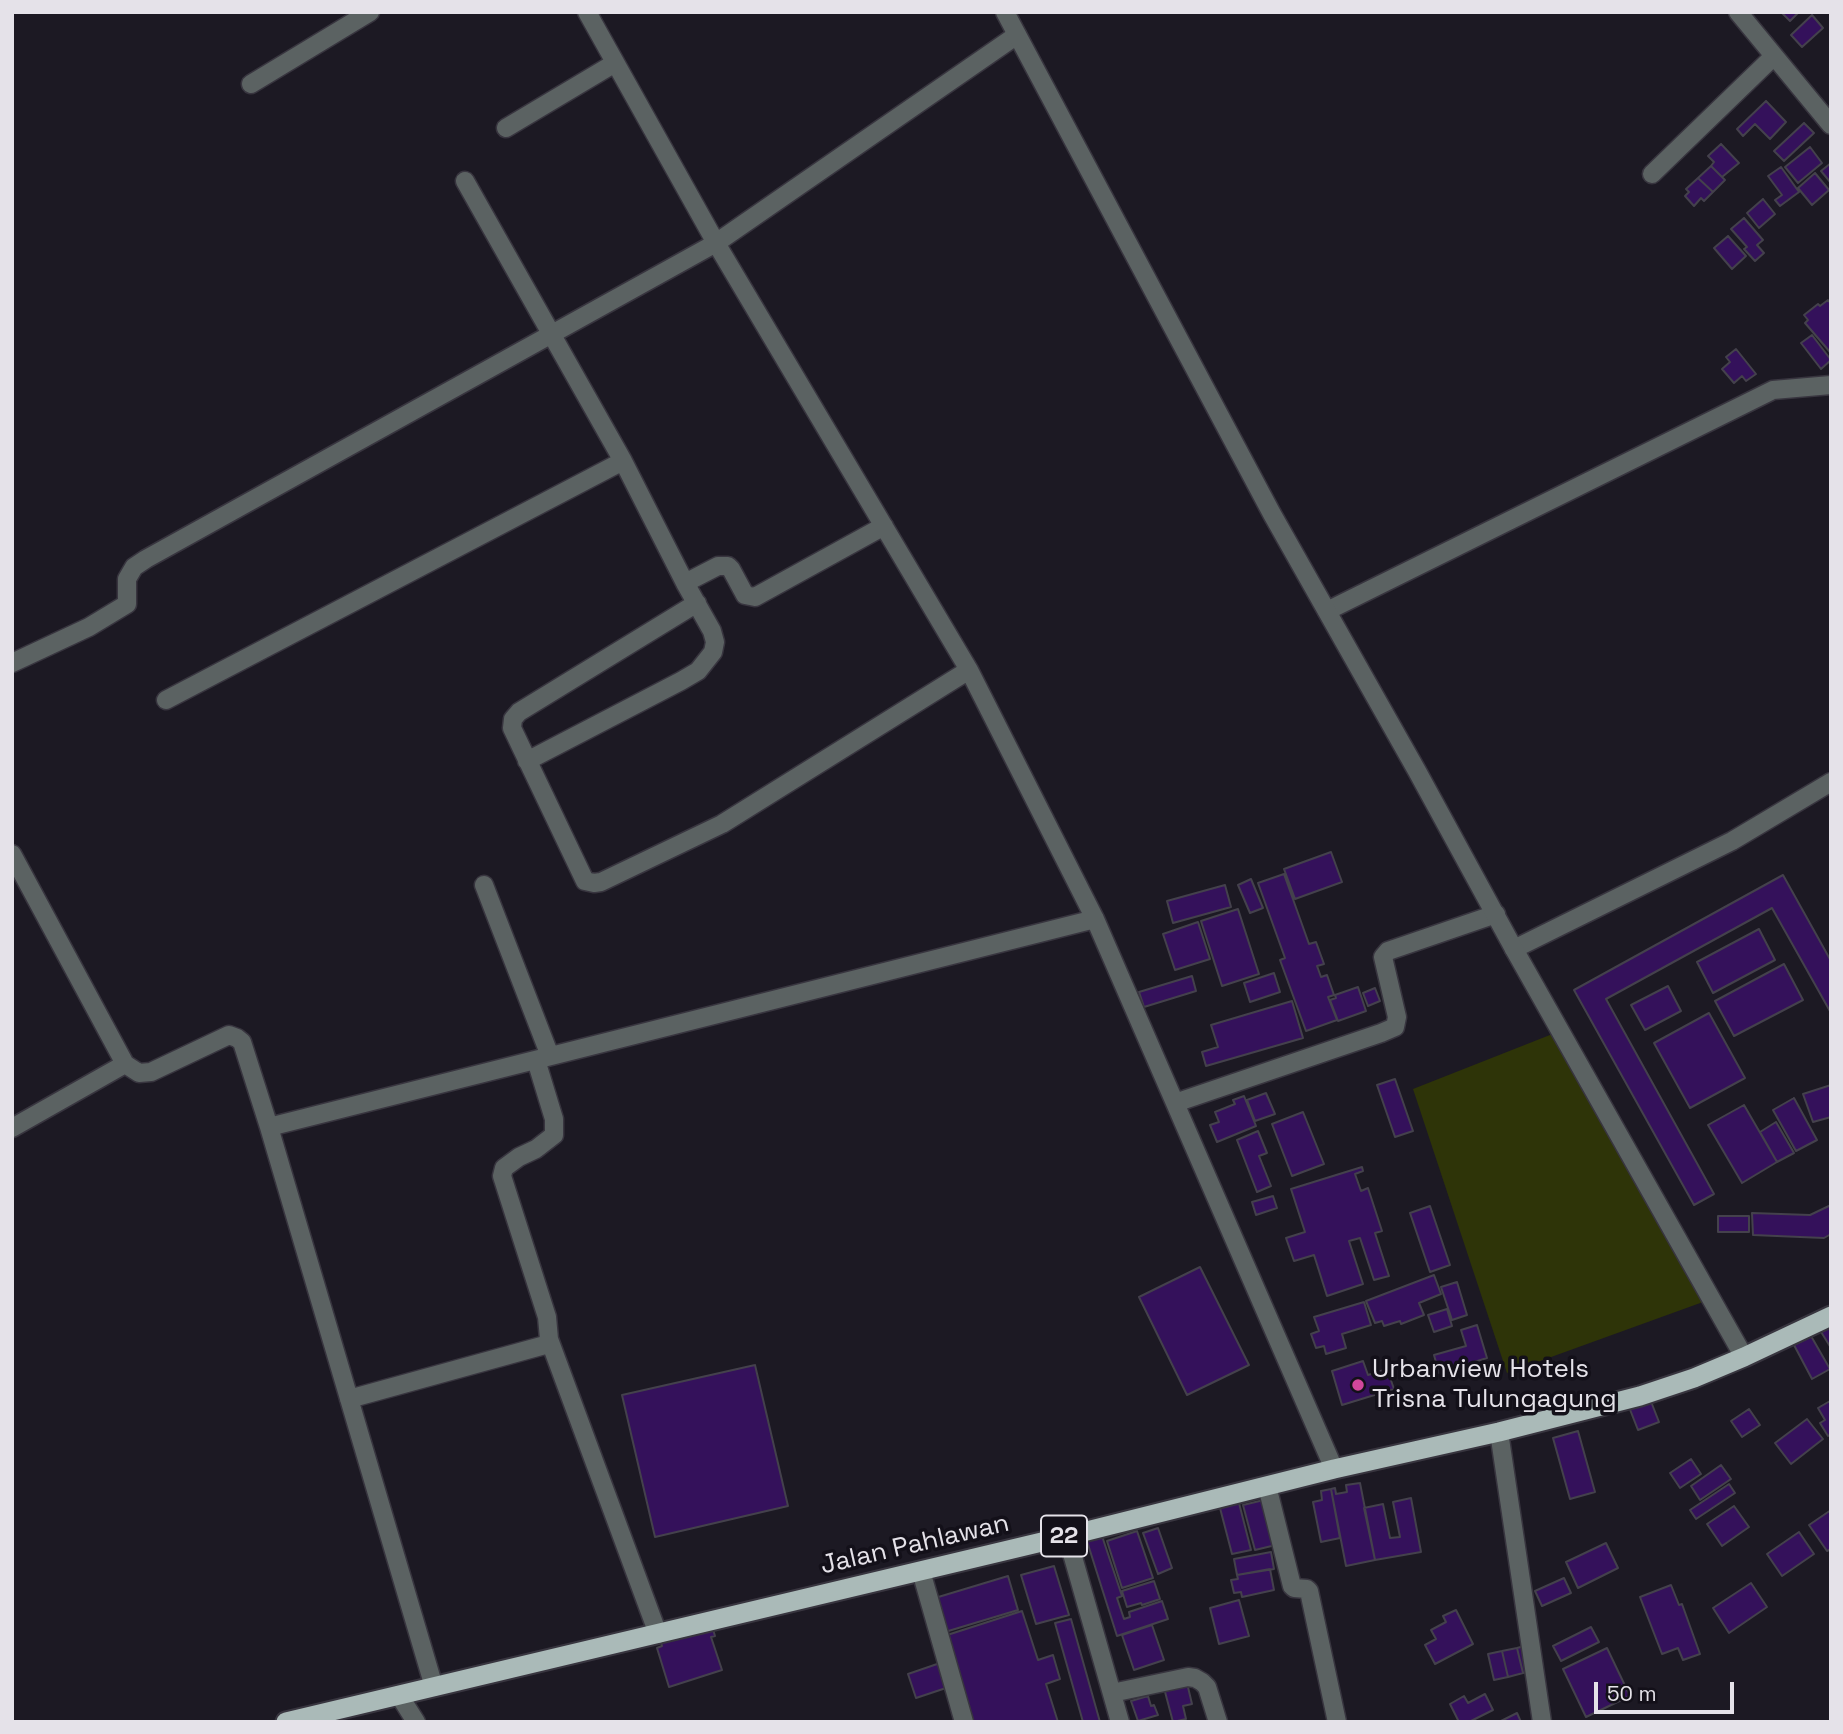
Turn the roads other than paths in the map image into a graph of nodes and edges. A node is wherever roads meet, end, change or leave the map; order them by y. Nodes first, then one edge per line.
1 (370, 12) edge
2 (587, 12) edge
3 (1004, 12) edge
4 (1738, 12) edge
5 (1017, 35) junction
6 (1774, 56) junction
7 (615, 63) junction
8 (251, 84) dead end
9 (1831, 125) edge
10 (506, 128) dead end
11 (1652, 174) dead end
12 (465, 181) dead end
13 (716, 243) junction
14 (551, 335) junction
15 (1831, 385) edge
16 (623, 461) junction
17 (884, 526) junction
18 (685, 583) junction
19 (697, 603) junction
20 (1327, 611) junction
21 (12, 663) edge
22 (969, 670) junction
23 (166, 700) dead end
24 (527, 761) junction
25 (1831, 782) edge
26 (12, 854) edge
27 (484, 886) dead end
28 (1496, 914) junction
29 (1095, 919) junction
30 (1514, 949) junction
31 (543, 1058) junction
32 (125, 1065) junction
33 (1175, 1103) junction
34 (12, 1128) edge
35 (269, 1128) junction
36 (1831, 1316) edge
37 (549, 1339) junction
38 (1744, 1357) junction
39 (349, 1399) junction
40 (1499, 1432) junction
41 (1334, 1469) junction
42 (1267, 1486) junction
43 (1067, 1536) junction
44 (920, 1571) junction
45 (658, 1634) junction
46 (434, 1687) junction
47 (1112, 1693) junction
48 (399, 1695) junction
49 (286, 1722) edge
50 (416, 1722) edge
51 (964, 1722) edge
52 (1120, 1722) edge
53 (1218, 1722) edge
54 (1337, 1722) edge
55 (1542, 1722) edge

1 - 8 street
2 - 7 street
3 - 5 street
4 - 6 street
5 - 13 street
5 - 20 street
6 - 9 street
6 - 11 street
7 - 10 street
7 - 13 street
12 - 14 street
13 - 14 street
13 - 17 street
14 - 16 street
14 - 21 street
15 - 20 street
16 - 18 street
16 - 23 street
17 - 18 street
17 - 22 street
18 - 19 street
19 - 24 street
19 - 24 street
20 - 28 street
22 - 24 street
22 - 29 street
25 - 30 street
26 - 32 street
27 - 31 street
28 - 30 street
28 - 33 street
29 - 31 street
29 - 33 street
30 - 38 street
31 - 35 street
31 - 37 street
32 - 34 street
32 - 35 street
33 - 41 street
35 - 39 street
36 - 38 highway, Jalan Pahlawan / 22
37 - 39 street
37 - 45 street
38 - 40 highway, Jalan Pahlawan / 22
39 - 46 street
40 - 41 highway, Jalan Pahlawan / 22
40 - 55 street
41 - 42 highway, Jalan Pahlawan / 22
42 - 43 highway, Jalan Pahlawan / 22
42 - 54 street
43 - 44 highway, Jalan Pahlawan / 22
43 - 47 street
44 - 45 highway, Jalan Pahlawan / 22
44 - 51 street
45 - 46 highway, Jalan Pahlawan / 22
46 - 48 highway, Jalan Pahlawan / 22
47 - 52 street
47 - 53 street
48 - 49 highway, Jalan Pahlawan / 22
48 - 50 street

